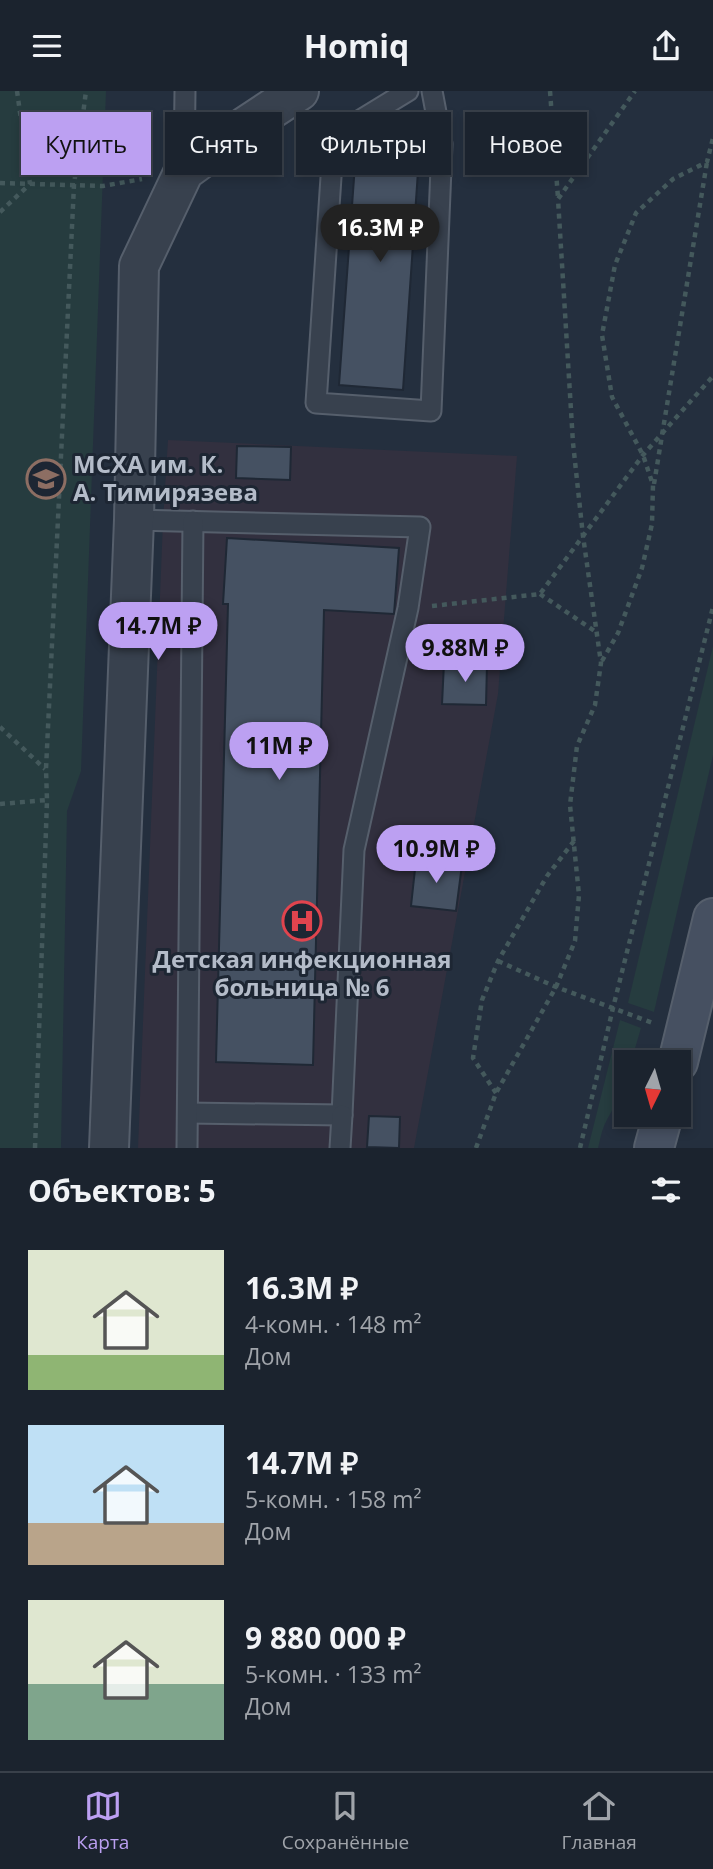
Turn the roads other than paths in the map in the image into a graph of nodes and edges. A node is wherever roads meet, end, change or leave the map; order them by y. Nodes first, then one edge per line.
1 (185, 91) edge
2 (299, 91) edge
3 (408, 91) edge
4 (432, 91) edge
5 (185, 112) edge
6 (267, 112) edge
7 (182, 175) edge
8 (134, 520) junction
9 (193, 521) junction
10 (713, 918) edge
11 (681, 1050) edge
12 (188, 1114) junction
13 (342, 1115) junction
14 (660, 1127) edge
15 (109, 1148) edge
16 (187, 1148) edge
17 (340, 1148) edge
18 (654, 1148) edge

1 - 5 lane
2 - 6 street
3 - 4 lane
7 - 8 street
8 - 9 lane
8 - 15 street
9 - 12 lane
9 - 13 lane
10 - 11 main road
12 - 13 lane
12 - 16 lane
13 - 17 lane
14 - 18 main road

